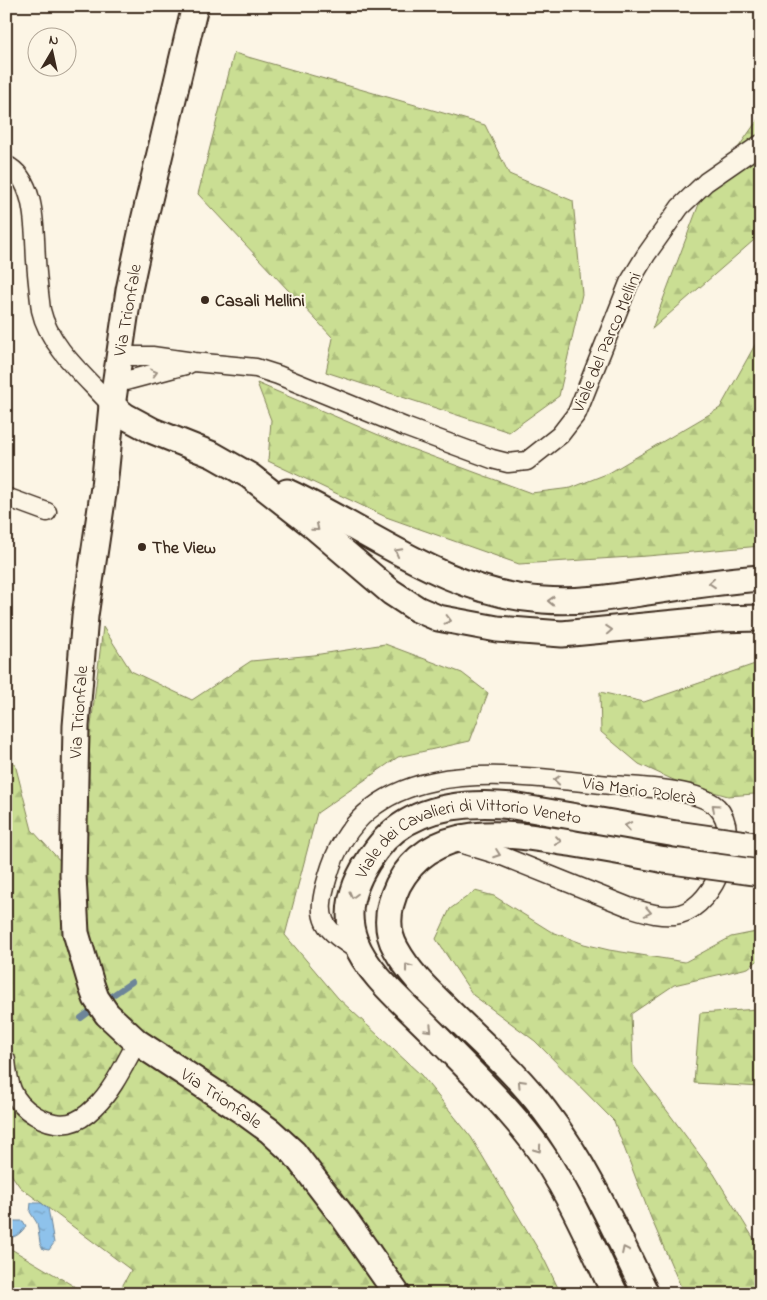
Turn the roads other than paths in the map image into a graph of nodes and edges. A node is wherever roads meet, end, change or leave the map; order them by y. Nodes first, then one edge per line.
1 (195, 6) edge
2 (761, 144) edge
3 (6, 166) edge
4 (119, 356) junction
5 (194, 362) junction
6 (113, 395) junction
7 (250, 476) junction
8 (6, 497) edge
9 (47, 512) dead end
10 (761, 578) edge
11 (761, 618) edge
12 (450, 841) junction
13 (761, 846) edge
14 (761, 873) edge
15 (360, 952) junction
16 (137, 1042) junction
17 (6, 1060) edge
18 (397, 1294) edge
19 (616, 1294) edge
20 (646, 1294) edge

1 - 4 main road, Via Trionfale
2 - 5 street, Viale del Parco Mellini
3 - 6 street
4 - 5 street, Viale del Parco Mellini
4 - 6 main road, Via Trionfale
6 -> 5 street, Viale del Parco Mellini
6 - 7 main road
6 - 16 main road, Via Trionfale
10 -> 7 main road
7 -> 11 main road
8 - 9 street
12 -> 14 main road, Viale dei Cavalieri di Vittorio Veneto, bridge
12 -> 15 street, Via Mario Polerà
20 -> 12 main road, Viale dei Cavalieri di Vittorio Veneto
13 -> 15 main road, Viale dei Cavalieri di Vittorio Veneto, bridge
15 -> 19 main road, Viale dei Cavalieri di Vittorio Veneto
16 - 17 street
16 - 18 main road, Via Trionfale

